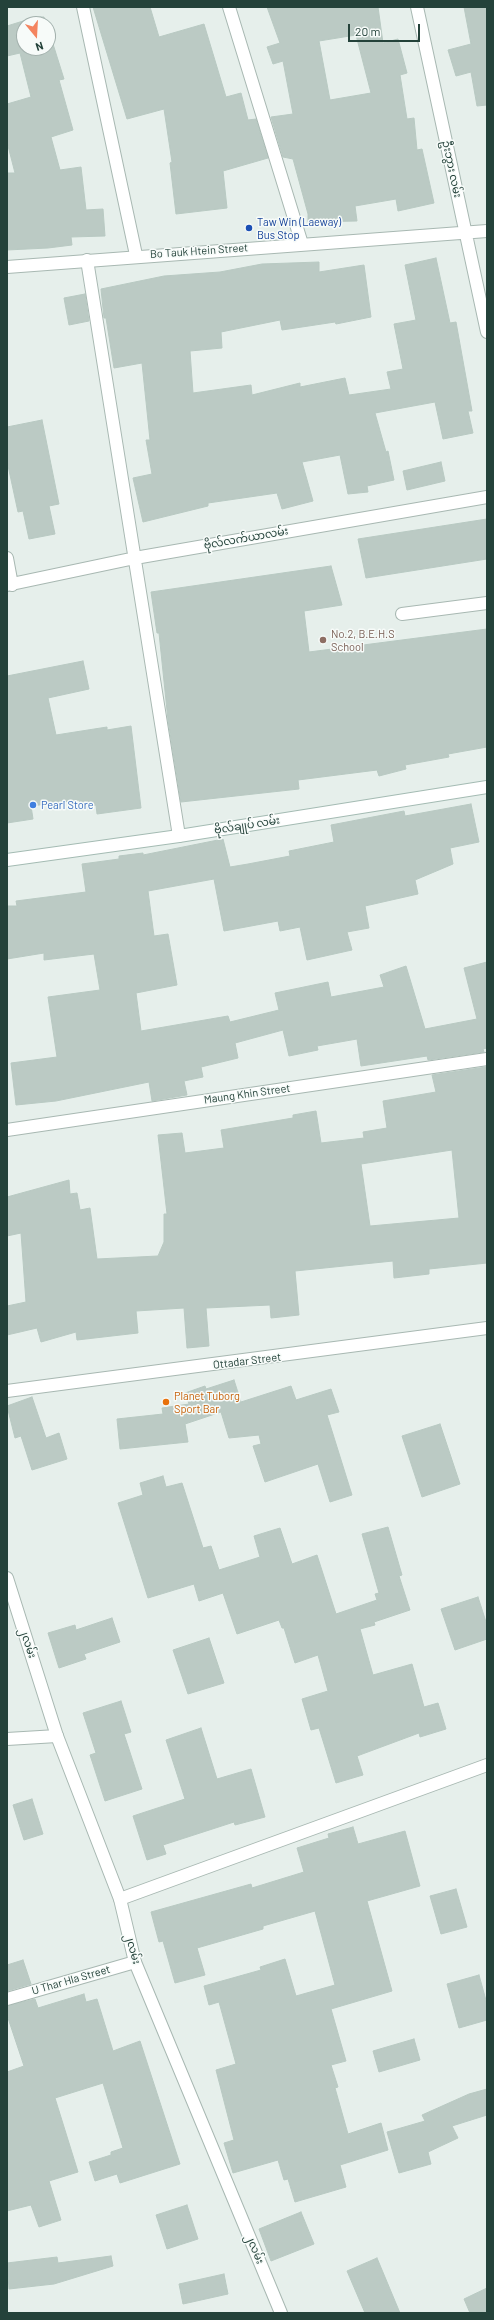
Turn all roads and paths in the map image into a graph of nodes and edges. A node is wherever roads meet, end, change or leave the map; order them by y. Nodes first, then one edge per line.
1 (83, 7) edge
2 (229, 7) edge
3 (417, 7) edge
4 (487, 231) edge
5 (466, 233) junction
6 (302, 244) junction
7 (136, 255) junction
8 (87, 260) junction
9 (7, 267) edge
10 (487, 332) edge
11 (487, 497) edge
12 (7, 558) edge
13 (135, 558) junction
14 (9, 585) edge
15 (487, 603) edge
16 (402, 614) dead end
17 (487, 787) edge
18 (179, 836) junction
19 (7, 860) edge
20 (487, 1059) edge
21 (7, 1130) edge
22 (487, 1328) edge
23 (7, 1392) edge
24 (7, 1578) edge
25 (57, 1736) junction
26 (7, 1739) edge
27 (487, 1765) edge
28 (120, 1899) junction
29 (135, 1962) junction
30 (7, 1998) edge
31 (281, 2313) edge

1 - 7 street
2 - 6 street
3 - 5 street, ဦးဘွား လမ်း
4 - 5 street, Bo Tauk Htein Street
5 - 6 street, Bo Tauk Htein Street
5 - 10 street, ဦးဘွား လမ်း
6 - 7 street, Bo Tauk Htein Street
7 - 8 street, Bo Tauk Htein Street
8 - 9 street, Bo Tauk Htein Street
8 - 13 street
11 - 13 street, ဗိုလ်လက်ယာလမ်း
12 - 14 street
13 - 14 street, ဗိုလ်လက်ယာလမ်း
13 - 18 street
15 - 16 street
17 - 18 street, ဗိုလ်ချုပ် လမ်း
18 - 19 street, ဗိုလ်ချုပ် လမ်း
20 - 21 street, Maung Khin Street
22 - 23 street, Ottadar Street
24 - 25 street, ၂လမ်း
25 - 26 street
25 - 28 street, ၂လမ်း
27 - 28 street
28 - 29 street, ၂လမ်း
29 - 30 street, U Thar Hla Street
29 - 31 street, ၂လမ်း

